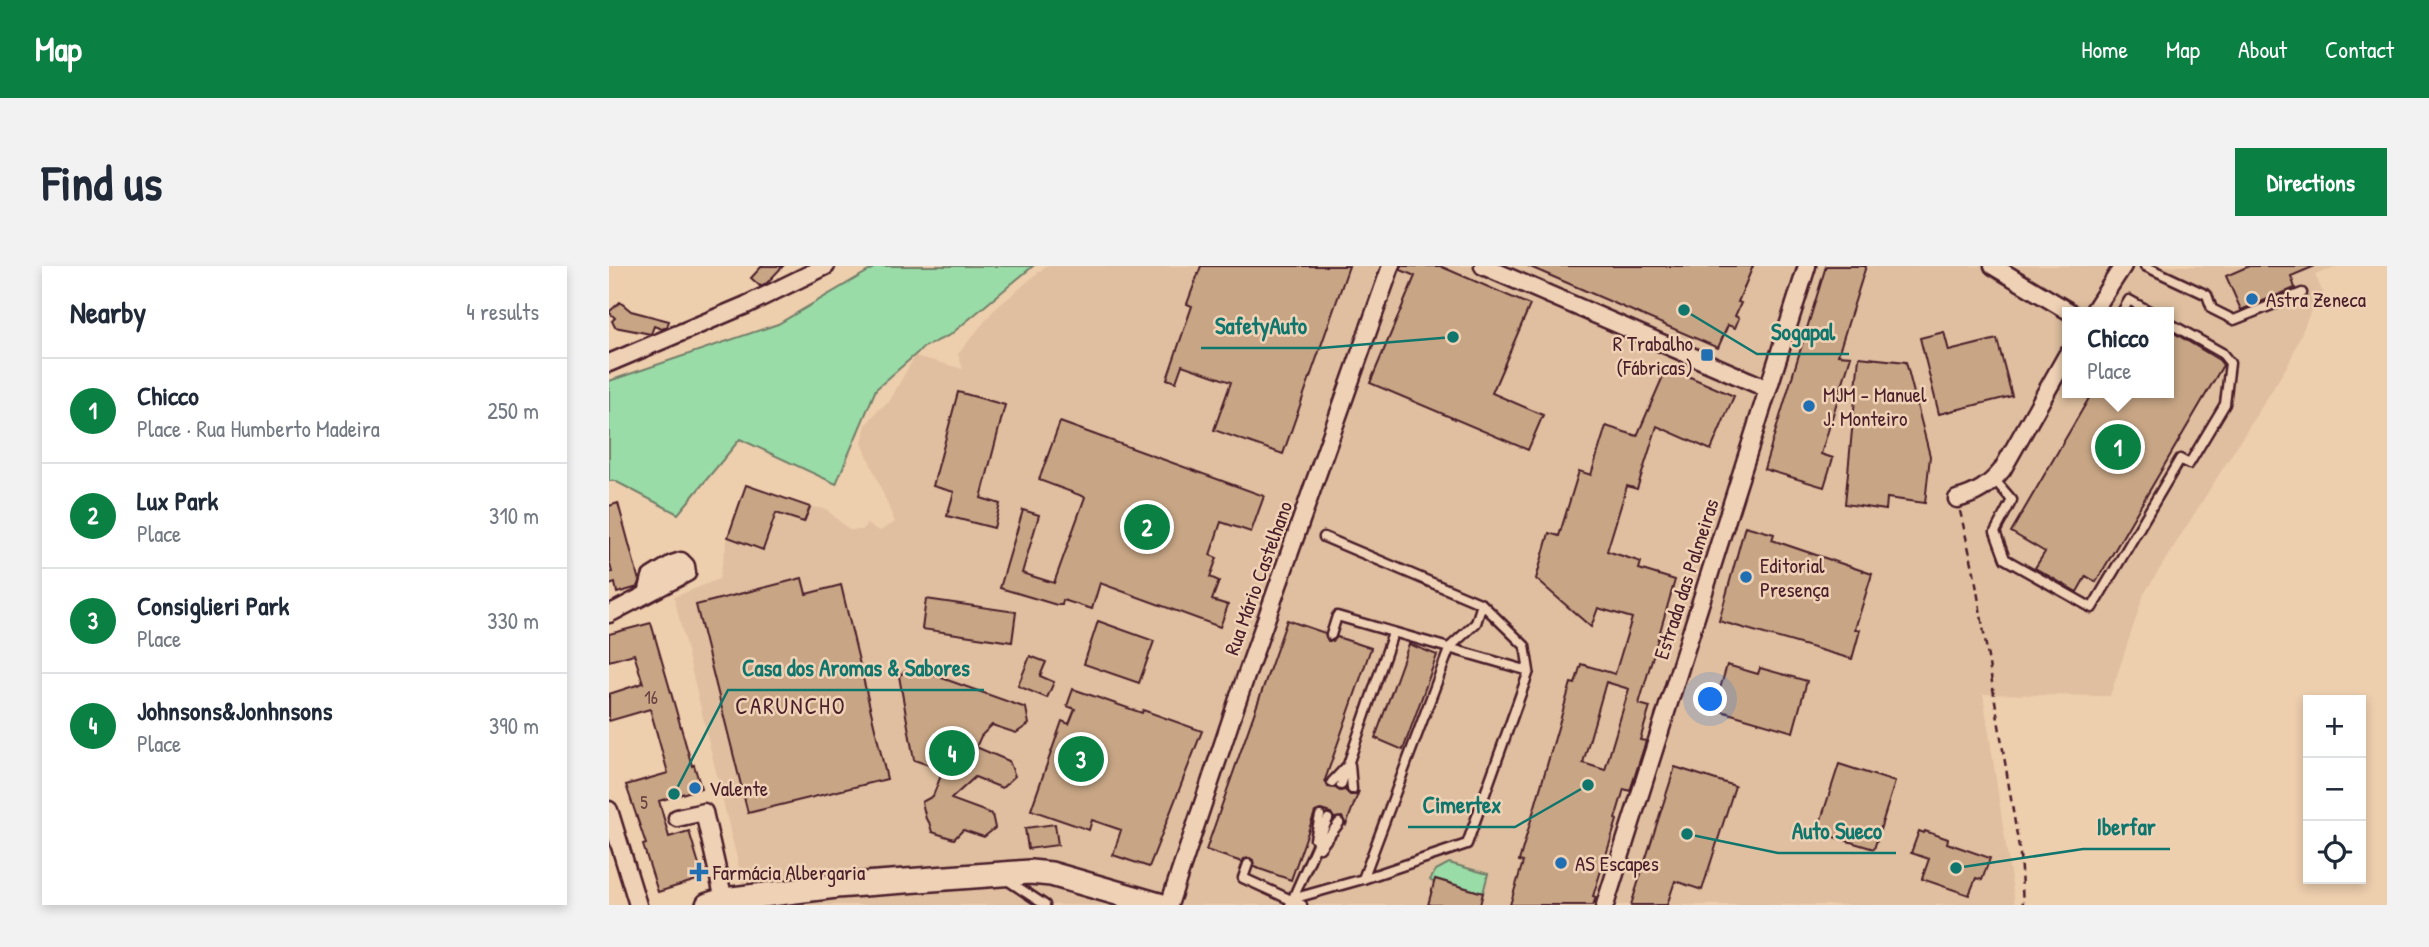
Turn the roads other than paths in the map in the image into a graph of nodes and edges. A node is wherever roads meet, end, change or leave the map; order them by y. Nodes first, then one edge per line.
1 (826, 266) edge
2 (1391, 266) edge
3 (1483, 266) edge
4 (1807, 266) edge
5 (1993, 266) edge
6 (2123, 266) edge
7 (2145, 266) edge
8 (2302, 293) dead end
9 (2062, 307) edge
10 (2096, 307) edge
11 (2125, 307) edge
12 (2142, 307) edge
13 (2174, 326) edge
14 (609, 363) edge
15 (2062, 364) edge
16 (1768, 389) junction
17 (1994, 479) junction
18 (1957, 499) road end
19 (1324, 537) dead end
20 (647, 594) dead end
21 (1482, 604) junction
22 (609, 614) edge
23 (1393, 633) junction
24 (1331, 635) dead end
25 (1450, 647) junction
26 (1529, 671) junction
27 (1350, 762) junction
28 (1337, 784) dead end
29 (1352, 789) dead end
30 (609, 810) edge
31 (1324, 817) dead end
32 (677, 818) dead end
33 (1339, 823) dead end
34 (1312, 859) junction
35 (1248, 864) dead end
36 (997, 874) junction
37 (1363, 879) junction
38 (716, 902) edge
39 (1291, 902) edge
40 (638, 905) edge
41 (1045, 905) edge
42 (1159, 905) edge
43 (1169, 905) edge
44 (1302, 905) edge
45 (1605, 905) edge

1 - 14 street
2 - 43 street, Rua Mário Castelhano
3 - 16 street
4 - 16 street, Estrada das Palmeiras
5 - 9 street
6 - 10 street
7 - 8 lane
11 - 12 lane
13 - 17 lane
15 - 17 street
16 - 45 street, Estrada das Palmeiras
17 - 18 street
19 - 21 lane
20 - 22 street
21 - 25 lane
21 - 26 lane
23 - 24 lane
23 - 25 lane
23 - 27 lane
25 - 26 lane
25 - 37 lane
26 - 37 lane
27 - 28 lane
27 - 29 lane
30 - 40 street
31 - 34 lane
32 - 38 street
33 - 34 lane
34 - 39 lane
35 - 39 lane
36 - 38 main road
36 - 41 lane
36 - 42 main road
37 - 39 lane
39 - 44 lane

